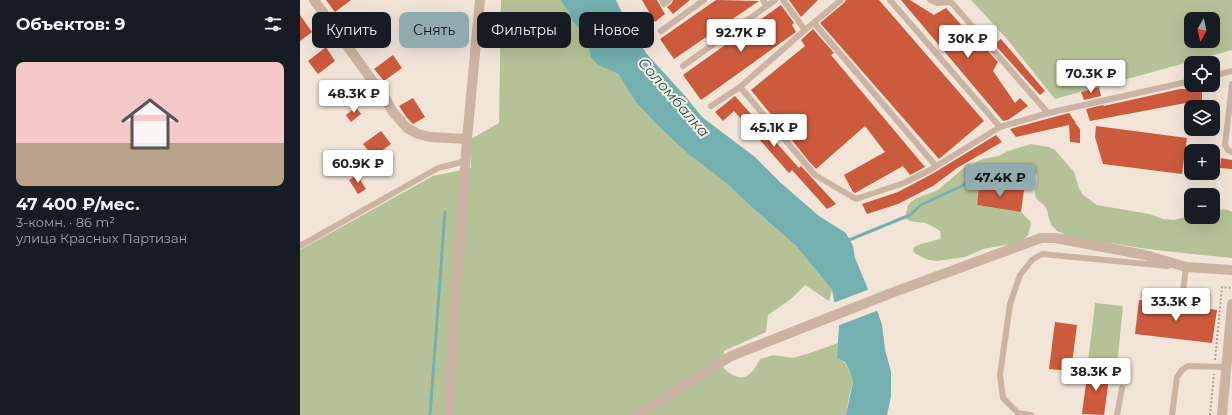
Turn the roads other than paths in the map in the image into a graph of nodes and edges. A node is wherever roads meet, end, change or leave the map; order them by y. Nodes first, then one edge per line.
1 (314, 0) edge
2 (480, 0) edge
3 (662, 0) edge
4 (669, 0) edge
5 (704, 0) edge
6 (763, 0) edge
7 (775, 0) edge
8 (784, 0) edge
9 (841, 0) edge
10 (890, 0) edge
11 (930, 0) edge
12 (767, 6) junction
13 (814, 22) junction
14 (805, 30) junction
15 (661, 31) dead end
16 (683, 66) dead end
17 (1232, 71) edge
18 (1220, 74) edge
19 (1184, 82) edge
20 (1232, 84) edge
21 (740, 87) junction
22 (711, 106) dead end
23 (1048, 113) junction
24 (1000, 127) junction
25 (467, 139) junction
26 (1232, 152) edge
27 (466, 161) junction
28 (936, 166) junction
29 (300, 246) edge
30 (1186, 267) junction
31 (1232, 270) edge
32 (1182, 300) dead end
33 (1232, 309) edge
34 (1226, 366) junction
35 (1122, 388) dead end
36 (448, 415) edge
37 (637, 415) edge
38 (1031, 415) edge
39 (1117, 415) edge
40 (1172, 415) edge
41 (1222, 415) edge

1 - 25 street
2 - 25 street
3 - 4 lane
5 - 15 lane
6 - 12 lane
7 - 12 lane
8 - 14 lane
9 - 13 lane
10 - 24 lane
11 - 23 lane
12 - 16 lane
13 - 14 lane
13 - 28 lane
14 - 21 lane
17 - 18 lane
19 - 23 lane
20 - 26 lane
21 - 22 lane
21 - 28 lane
23 - 24 lane
24 - 28 lane
25 - 27 street
27 - 29 lane
27 - 36 street
30 - 31 street
30 - 32 lane
30 - 37 street
30 - 38 lane
33 - 34 street
34 - 40 lane
34 - 41 street
35 - 39 lane

